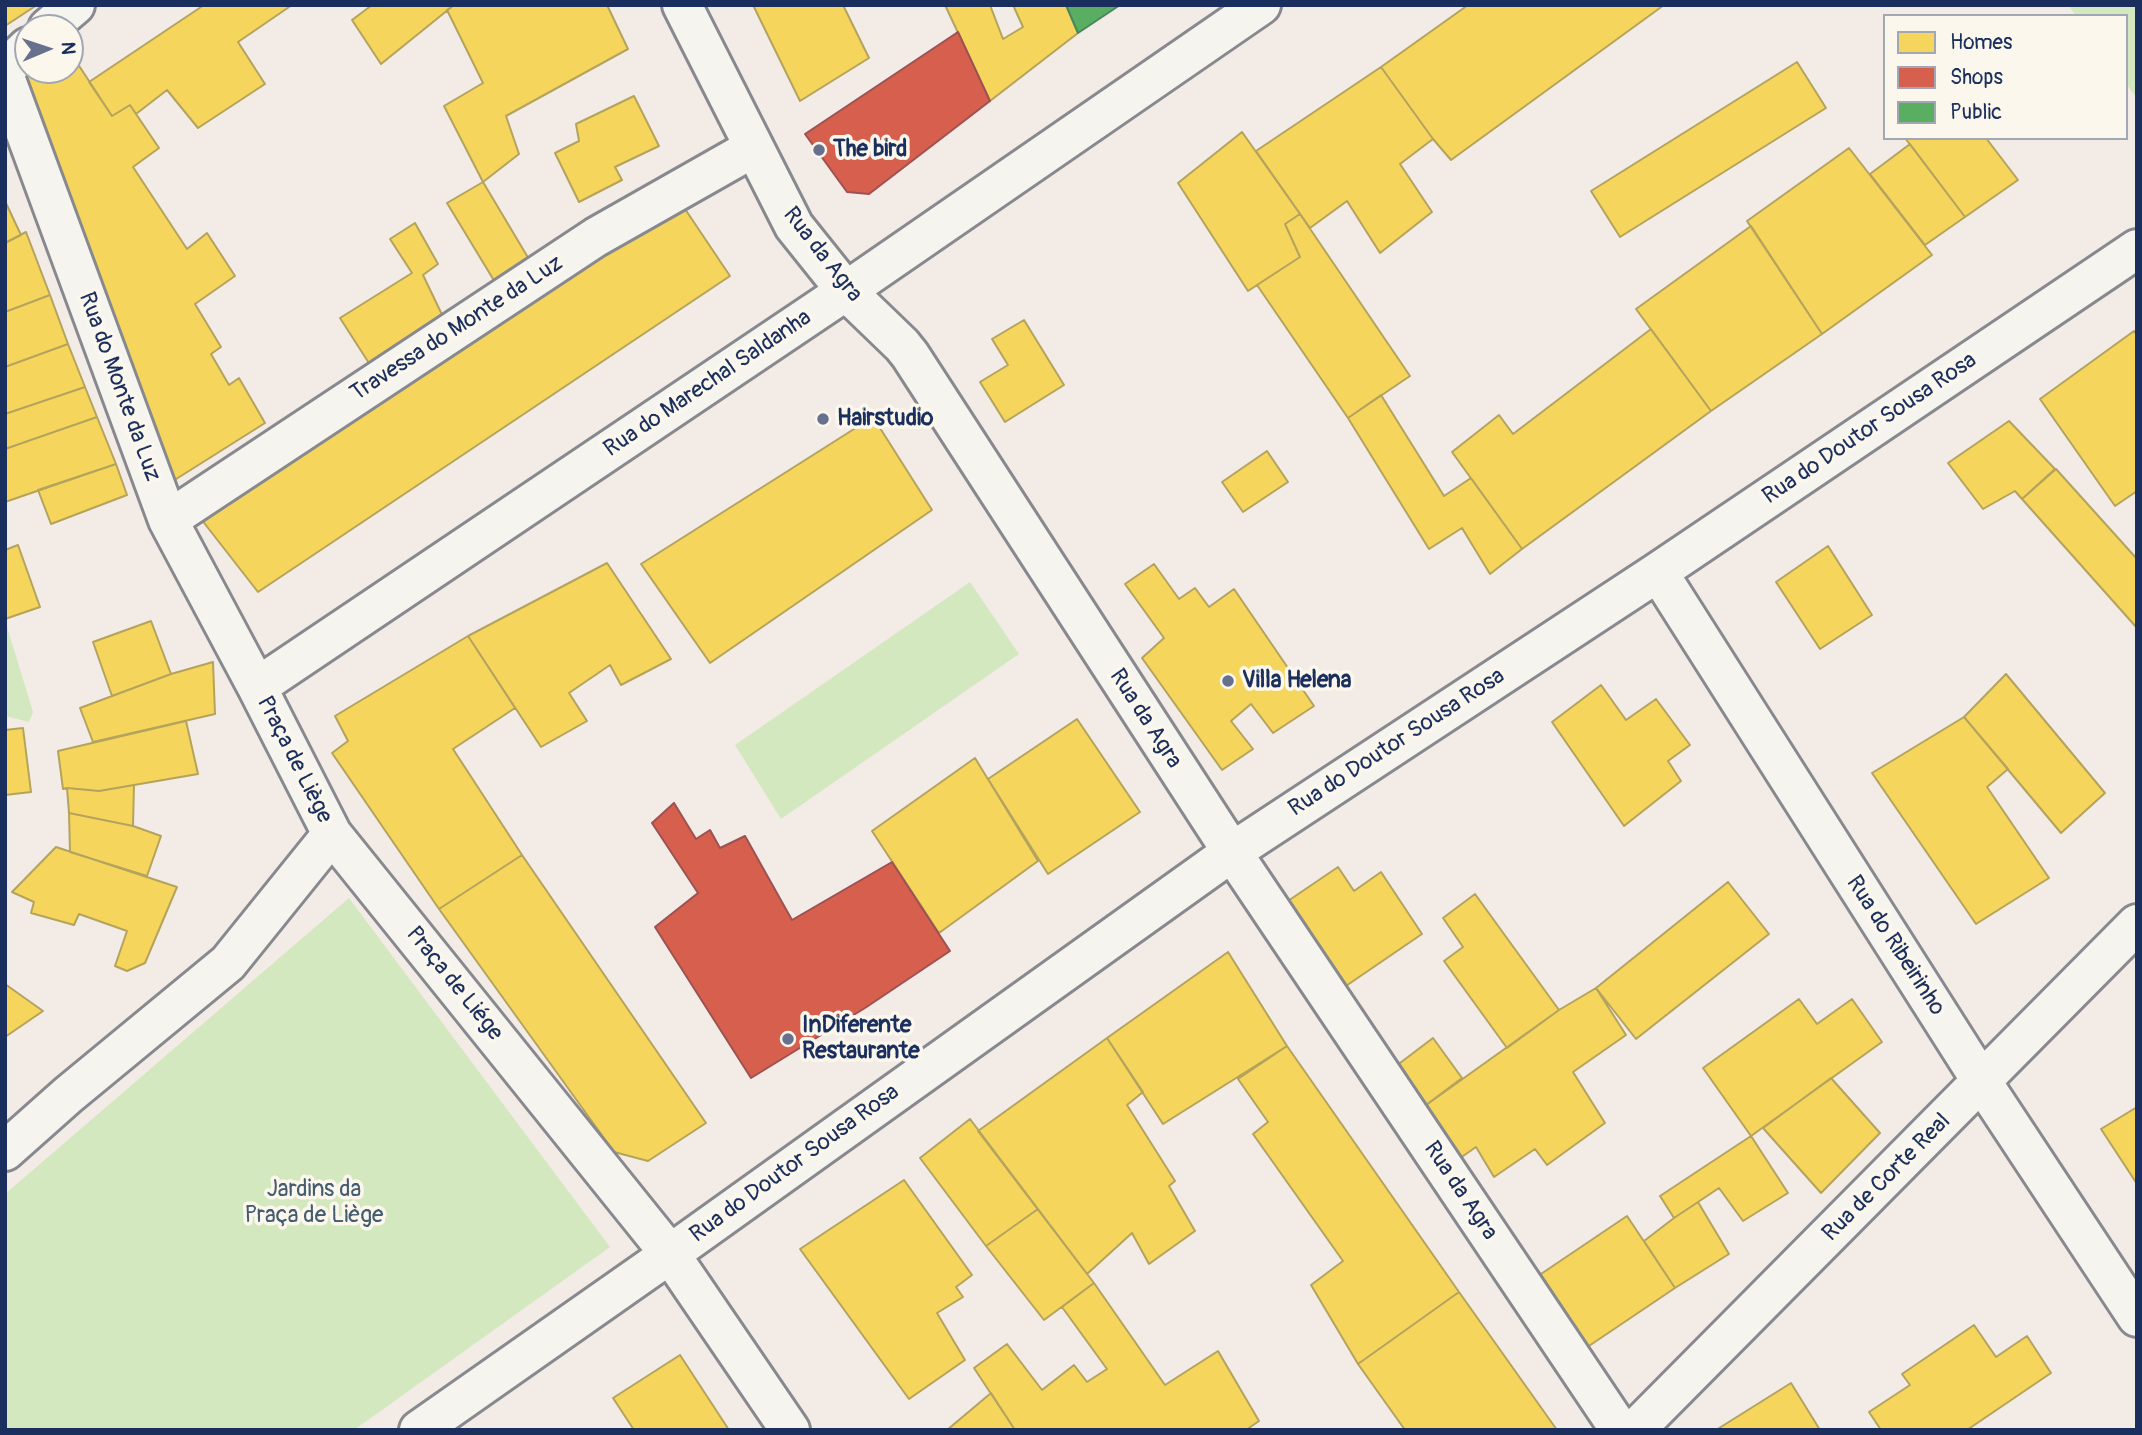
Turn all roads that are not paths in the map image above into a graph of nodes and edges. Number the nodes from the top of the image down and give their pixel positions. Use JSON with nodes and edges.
{"nodes":[{"id":1,"x":682,"y":5,"type":"edge"},
{"id":2,"x":1261,"y":5,"type":"edge"},
{"id":3,"x":5,"y":77,"type":"edge"},
{"id":4,"x":753,"y":148,"type":"junction"},
{"id":5,"x":2137,"y":249,"type":"edge"},
{"id":6,"x":846,"y":291,"type":"junction"},
{"id":7,"x":168,"y":520,"type":"junction"},
{"id":8,"x":1658,"y":572,"type":"junction"},
{"id":9,"x":257,"y":687,"type":"junction"},
{"id":10,"x":332,"y":834,"type":"junction"},
{"id":11,"x":1232,"y":852,"type":"junction"},
{"id":12,"x":2137,"y":924,"type":"edge"},
{"id":13,"x":1982,"y":1082,"type":"junction"},
{"id":14,"x":5,"y":1151,"type":"edge"},
{"id":15,"x":670,"y":1254,"type":"junction"},
{"id":16,"x":2137,"y":1317,"type":"edge"},
{"id":17,"x":419,"y":1430,"type":"edge"},
{"id":18,"x":790,"y":1430,"type":"edge"},
{"id":19,"x":1620,"y":1430,"type":"edge"},
{"id":20,"x":1635,"y":1430,"type":"edge"}],
"edges":[{"from":1,"to":4,"type":"street","name":"Rua da Agra"},
{"from":2,"to":6,"type":"street","name":"Rua do Marechal Saldanha"},
{"from":3,"to":7,"type":"street","name":"Rua do Monte da Luz"},
{"from":4,"to":6,"type":"street","name":"Rua da Agra"},
{"from":4,"to":7,"type":"street","name":"Travessa do Monte da Luz"},
{"from":5,"to":8,"type":"street","name":"Rua do Doutor Sousa Rosa"},
{"from":6,"to":9,"type":"street","name":"Rua do Marechal Saldanha"},
{"from":6,"to":11,"type":"street","name":"Rua da Agra"},
{"from":7,"to":9,"type":"street","name":"Rua do Monte da Luz"},
{"from":8,"to":11,"type":"street","name":"Rua do Doutor Sousa Rosa"},
{"from":8,"to":13,"type":"street","name":"Rua do Ribeirinho"},
{"from":9,"to":10,"type":"street","name":"Praça de Liège"},
{"from":10,"to":14,"type":"street"},
{"from":10,"to":15,"type":"street","name":"Praça de Liége"},
{"from":11,"to":15,"type":"street","name":"Rua do Doutor Sousa Rosa"},
{"from":11,"to":19,"type":"street","name":"Rua da Agra"},
{"from":12,"to":13,"type":"street","name":"Rua de Corte Real"},
{"from":13,"to":16,"type":"street","name":"Rua do Ribeirinho"},
{"from":13,"to":20,"type":"street","name":"Rua de Corte Real"},
{"from":15,"to":17,"type":"street"},
{"from":15,"to":18,"type":"street","name":"Praça de Liége"}]}
